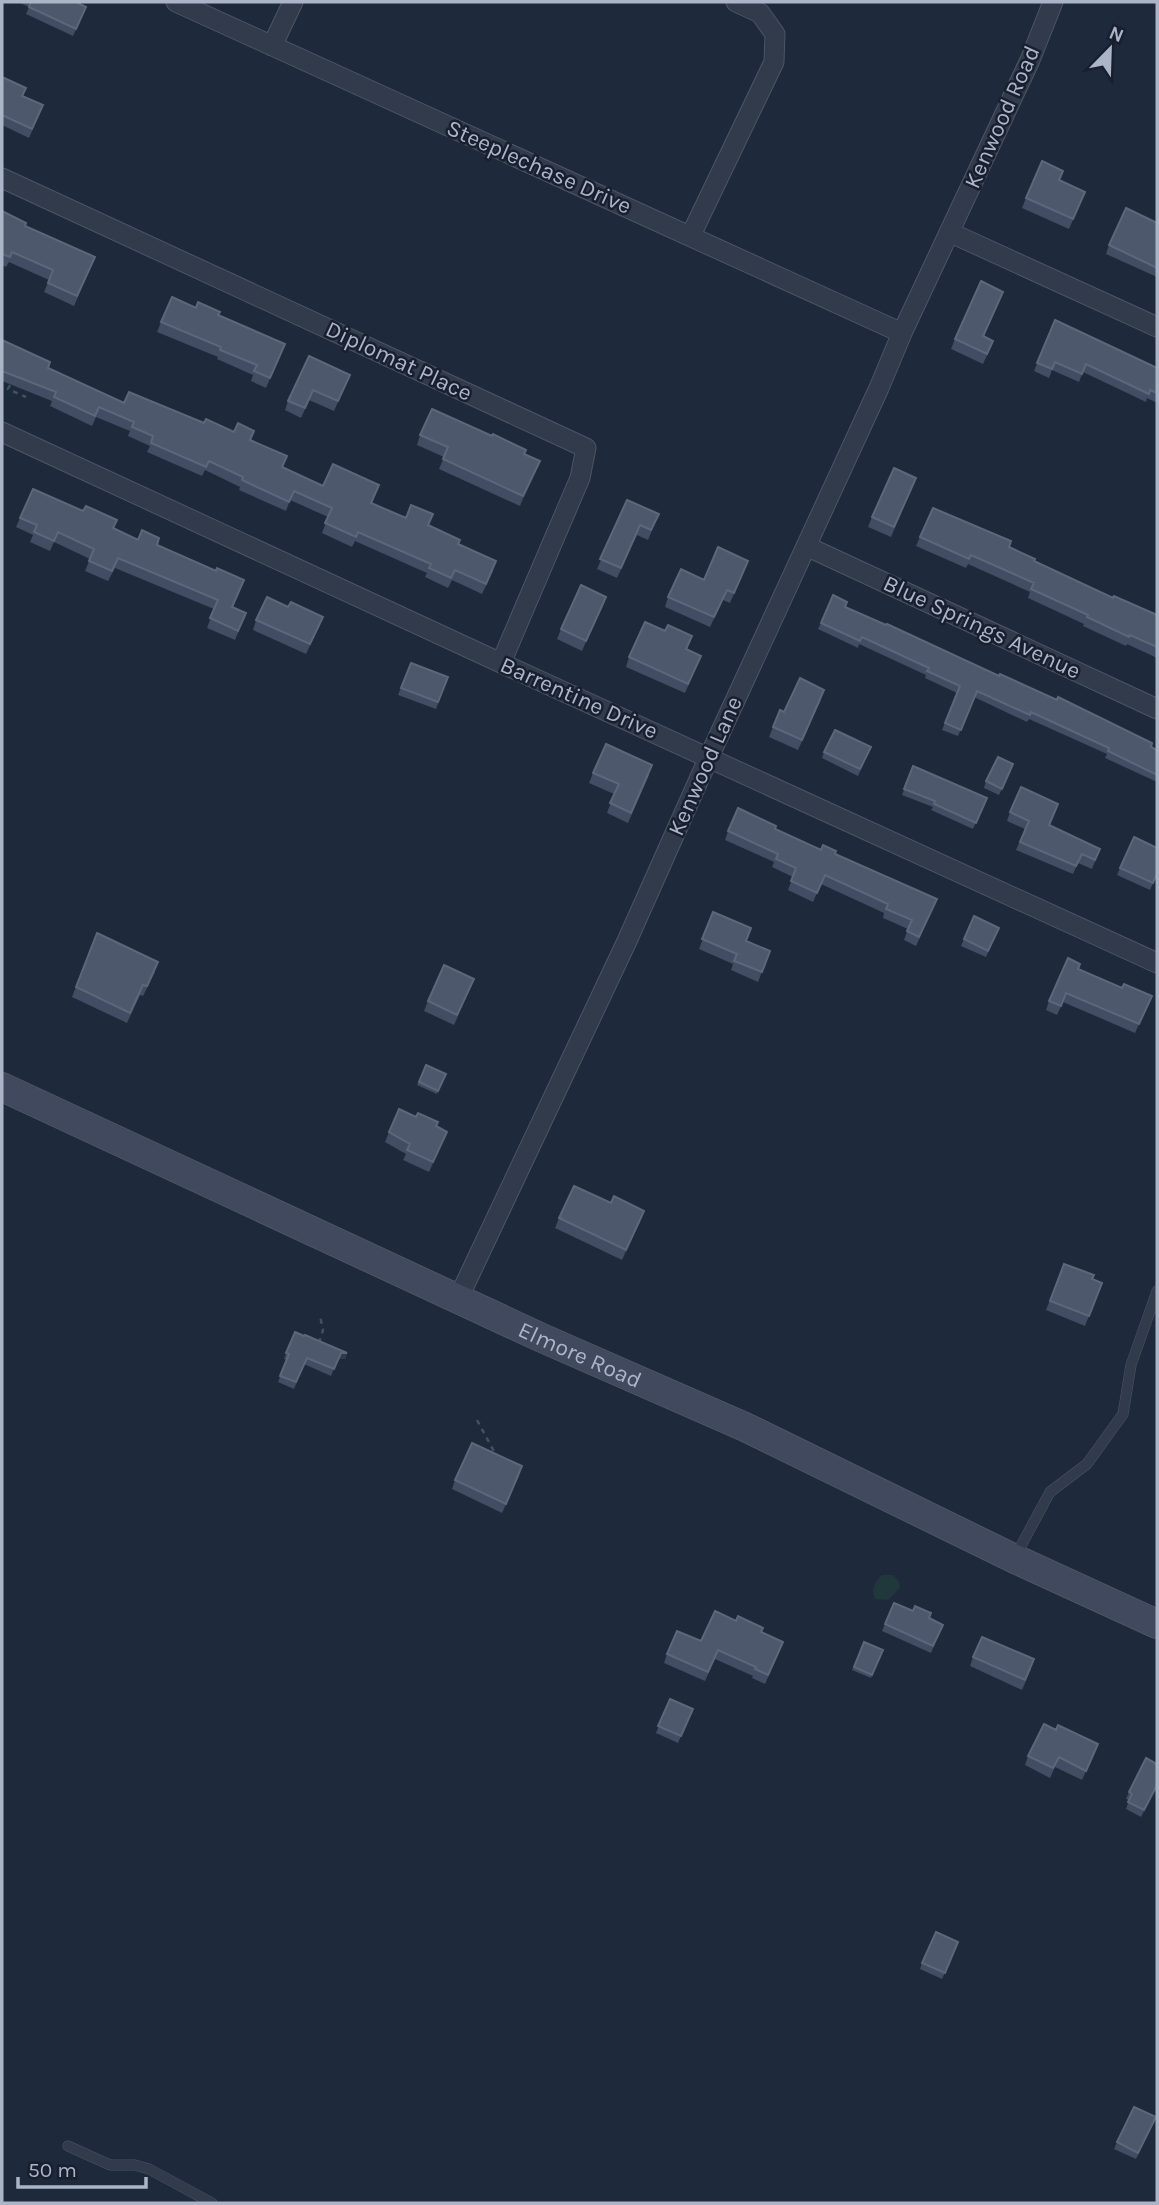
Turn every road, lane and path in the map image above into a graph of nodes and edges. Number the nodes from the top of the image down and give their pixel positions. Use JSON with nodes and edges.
{"nodes":[{"id":1,"x":176,"y":2,"type":"edge"},
{"id":2,"x":293,"y":2,"type":"edge"},
{"id":3,"x":736,"y":2,"type":"edge"},
{"id":4,"x":1053,"y":2,"type":"edge"},
{"id":5,"x":272,"y":46,"type":"junction"},
{"id":6,"x":2,"y":178,"type":"edge"},
{"id":7,"x":950,"y":232,"type":"junction"},
{"id":8,"x":691,"y":235,"type":"junction"},
{"id":9,"x":1157,"y":327,"type":"edge"},
{"id":10,"x":902,"y":332,"type":"junction"},
{"id":11,"x":10,"y":385,"type":"edge"},
{"id":12,"x":26,"y":397,"type":"dead end"},
{"id":13,"x":2,"y":432,"type":"edge"},
{"id":14,"x":806,"y":545,"type":"junction"},
{"id":15,"x":501,"y":663,"type":"junction"},
{"id":16,"x":1157,"y":709,"type":"edge"},
{"id":17,"x":709,"y":757,"type":"junction"},
{"id":18,"x":1157,"y":963,"type":"edge"},
{"id":19,"x":2,"y":1087,"type":"edge"},
{"id":20,"x":1157,"y":1291,"type":"edge"},
{"id":21,"x":458,"y":1299,"type":"junction"},
{"id":22,"x":320,"y":1316,"type":"dead end"},
{"id":23,"x":319,"y":1343,"type":"edge"},
{"id":24,"x":477,"y":1420,"type":"dead end"},
{"id":25,"x":497,"y":1458,"type":"edge"},
{"id":26,"x":1015,"y":1559,"type":"junction"},
{"id":27,"x":1157,"y":1624,"type":"edge"},
{"id":28,"x":68,"y":2147,"type":"dead end"},
{"id":29,"x":212,"y":2203,"type":"edge"}],
"edges":[{"from":1,"to":5,"type":"street","name":"Steeplechase Drive"},
{"from":2,"to":5,"type":"street"},
{"from":3,"to":8,"type":"street"},
{"from":4,"to":7,"type":"street","name":"Kenwood Road"},
{"from":5,"to":8,"type":"street","name":"Steeplechase Drive"},
{"from":6,"to":15,"type":"street","name":"Diplomat Place"},
{"from":7,"to":9,"type":"street"},
{"from":7,"to":10,"type":"street","name":"Kenwood Lane"},
{"from":8,"to":10,"type":"street","name":"Steeplechase Drive"},
{"from":10,"to":14,"type":"street","name":"Kenwood Lane"},
{"from":11,"to":12,"type":"path"},
{"from":13,"to":15,"type":"street","name":"Barrentine Drive"},
{"from":14,"to":16,"type":"street","name":"Blue Springs Avenue"},
{"from":14,"to":17,"type":"street","name":"Kenwood Lane"},
{"from":15,"to":17,"type":"street","name":"Barrentine Drive"},
{"from":17,"to":18,"type":"street","name":"Barrentine Drive"},
{"from":17,"to":21,"type":"street","name":"Kenwood Lane"},
{"from":19,"to":21,"type":"street","name":"Elmore Road"},
{"from":20,"to":26,"type":"lane"},
{"from":21,"to":26,"type":"street","name":"Elmore Road"},
{"from":22,"to":23,"type":"path"},
{"from":24,"to":25,"type":"path"},
{"from":26,"to":27,"type":"street","name":"Elmore Road"},
{"from":28,"to":29,"type":"lane"}]}
